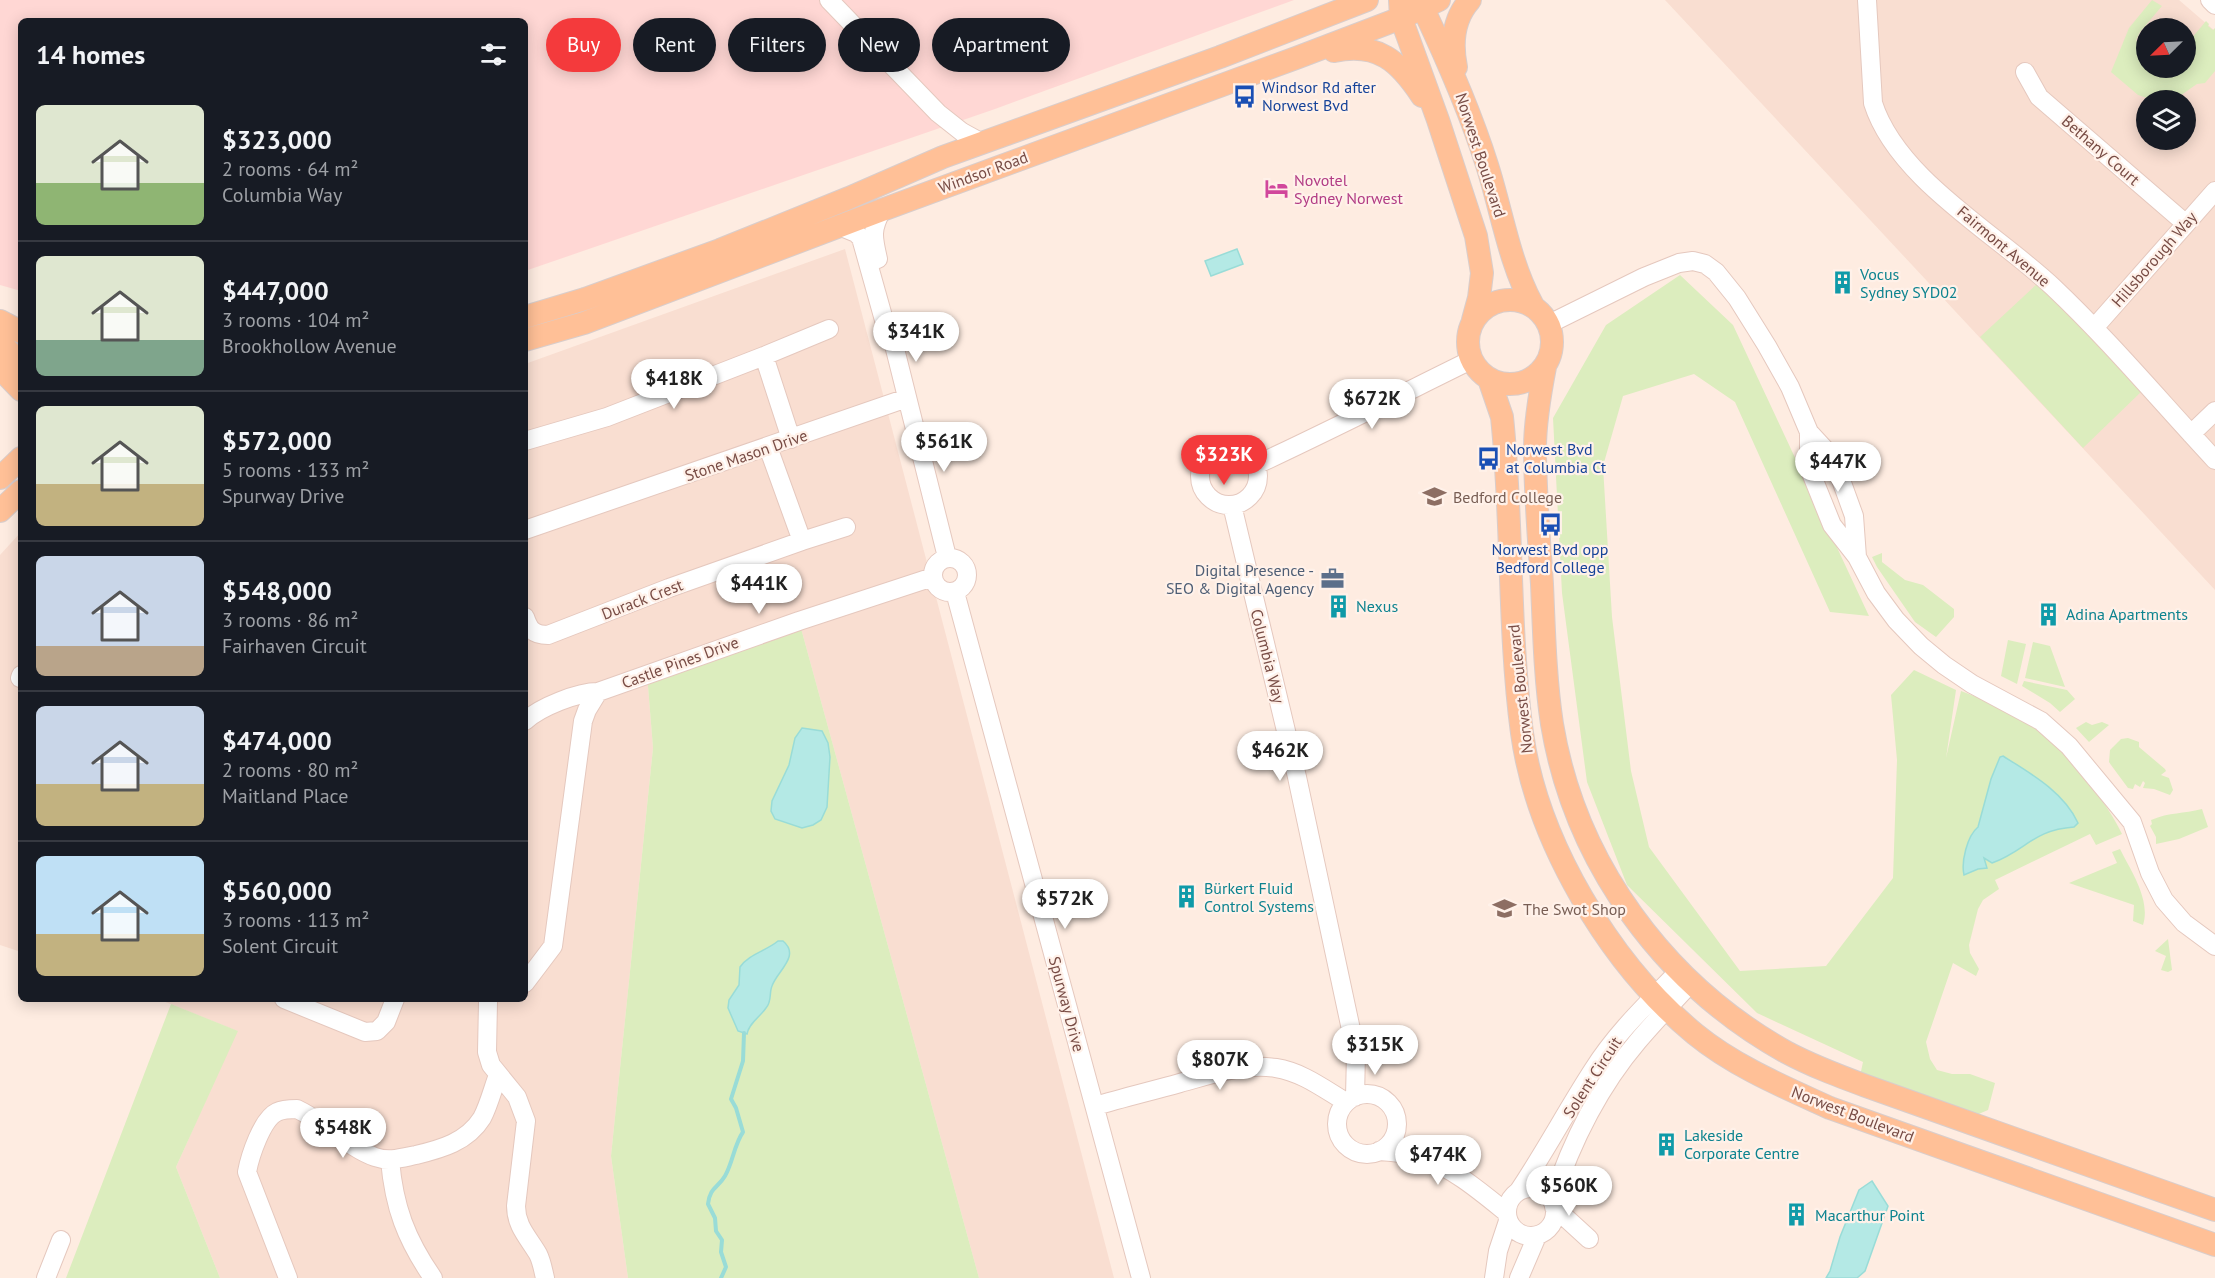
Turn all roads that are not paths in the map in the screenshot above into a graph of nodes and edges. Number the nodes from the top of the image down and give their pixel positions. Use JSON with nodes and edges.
{"nodes":[{"id":1,"x":828,"y":0,"type":"edge"},
{"id":2,"x":1367,"y":0,"type":"edge"},
{"id":3,"x":1470,"y":0,"type":"edge"},
{"id":4,"x":1867,"y":0,"type":"edge"},
{"id":5,"x":2210,"y":0,"type":"edge"},
{"id":6,"x":1415,"y":5,"type":"edge"},
{"id":7,"x":2215,"y":5,"type":"edge"},
{"id":8,"x":1296,"y":58,"type":"junction"},
{"id":9,"x":2025,"y":72,"type":"dead end"},
{"id":10,"x":1468,"y":109,"type":"junction"},
{"id":11,"x":938,"y":113,"type":"junction"},
{"id":12,"x":1438,"y":120,"type":"junction"},
{"id":13,"x":982,"y":143,"type":"junction"},
{"id":14,"x":943,"y":157,"type":"junction"},
{"id":15,"x":2215,"y":191,"type":"edge"},
{"id":16,"x":882,"y":210,"type":"junction"},
{"id":17,"x":2185,"y":223,"type":"junction"},
{"id":18,"x":839,"y":226,"type":"junction"},
{"id":19,"x":1532,"y":304,"type":"junction"},
{"id":20,"x":528,"y":316,"type":"edge"},
{"id":21,"x":1473,"y":320,"type":"junction"},
{"id":22,"x":0,"y":321,"type":"edge"},
{"id":23,"x":1549,"y":324,"type":"junction"},
{"id":24,"x":2094,"y":328,"type":"junction"},
{"id":25,"x":829,"y":329,"type":"dead end"},
{"id":26,"x":18,"y":330,"type":"edge"},
{"id":27,"x":891,"y":337,"type":"junction"},
{"id":28,"x":528,"y":339,"type":"edge"},
{"id":29,"x":0,"y":342,"type":"edge"},
{"id":30,"x":764,"y":356,"type":"junction"},
{"id":31,"x":1472,"y":360,"type":"junction"},
{"id":32,"x":18,"y":361,"type":"edge"},
{"id":33,"x":1545,"y":367,"type":"junction"},
{"id":34,"x":0,"y":368,"type":"edge"},
{"id":35,"x":1489,"y":379,"type":"junction"},
{"id":36,"x":18,"y":387,"type":"edge"},
{"id":37,"x":907,"y":398,"type":"junction"},
{"id":38,"x":2215,"y":411,"type":"edge"},
{"id":39,"x":1809,"y":432,"type":"junction"},
{"id":40,"x":2191,"y":434,"type":"junction"},
{"id":41,"x":791,"y":439,"type":"junction"},
{"id":42,"x":528,"y":440,"type":"edge"},
{"id":43,"x":768,"y":447,"type":"junction"},
{"id":44,"x":2215,"y":460,"type":"edge"},
{"id":45,"x":18,"y":461,"type":"edge"},
{"id":46,"x":1256,"y":465,"type":"junction"},
{"id":47,"x":0,"y":478,"type":"edge"},
{"id":48,"x":18,"y":494,"type":"edge"},
{"id":49,"x":1232,"y":505,"type":"junction"},
{"id":50,"x":0,"y":511,"type":"edge"},
{"id":51,"x":846,"y":527,"type":"dead end"},
{"id":52,"x":528,"y":529,"type":"edge"},
{"id":53,"x":802,"y":542,"type":"junction"},
{"id":54,"x":947,"y":557,"type":"junction"},
{"id":55,"x":1857,"y":557,"type":"junction"},
{"id":56,"x":933,"y":578,"type":"junction"},
{"id":57,"x":954,"y":592,"type":"junction"},
{"id":58,"x":528,"y":627,"type":"edge"},
{"id":59,"x":598,"y":692,"type":"junction"},
{"id":60,"x":528,"y":720,"type":"edge"},
{"id":61,"x":2215,"y":946,"type":"edge"},
{"id":62,"x":1684,"y":977,"type":"junction"},
{"id":63,"x":528,"y":979,"type":"edge"},
{"id":64,"x":293,"y":1002,"type":"edge"},
{"id":65,"x":394,"y":1002,"type":"edge"},
{"id":66,"x":490,"y":1002,"type":"edge"},
{"id":67,"x":1661,"y":1002,"type":"junction"},
{"id":68,"x":498,"y":1075,"type":"junction"},
{"id":69,"x":1358,"y":1098,"type":"junction"},
{"id":70,"x":1095,"y":1106,"type":"junction"},
{"id":71,"x":1396,"y":1121,"type":"junction"},
{"id":72,"x":1379,"y":1151,"type":"junction"},
{"id":73,"x":1422,"y":1158,"type":"junction"},
{"id":74,"x":390,"y":1160,"type":"junction"},
{"id":75,"x":1470,"y":1183,"type":"junction"},
{"id":76,"x":1516,"y":1194,"type":"junction"},
{"id":77,"x":1553,"y":1204,"type":"junction"},
{"id":78,"x":2215,"y":1210,"type":"edge"},
{"id":79,"x":1507,"y":1217,"type":"junction"},
{"id":80,"x":1540,"y":1234,"type":"junction"},
{"id":81,"x":61,"y":1240,"type":"dead end"},
{"id":82,"x":2215,"y":1245,"type":"edge"},
{"id":83,"x":430,"y":1277,"type":"edge"},
{"id":84,"x":46,"y":1278,"type":"edge"},
{"id":85,"x":288,"y":1278,"type":"edge"},
{"id":86,"x":545,"y":1278,"type":"edge"},
{"id":87,"x":1141,"y":1278,"type":"edge"},
{"id":88,"x":1494,"y":1278,"type":"edge"},
{"id":89,"x":1519,"y":1278,"type":"edge"}],
"edges":[{"from":1,"to":11,"type":"street"},
{"from":2,"to":13,"type":"main road","name":"Windsor Road"},
{"from":3,"to":10,"type":"main road"},
{"from":4,"to":24,"type":"street","name":"Fairmont Avenue"},
{"from":5,"to":7,"type":"street"},
{"from":6,"to":8,"type":"main road","name":"Windsor Road"},
{"from":6,"to":10,"type":"main road","name":"Norwest Boulevard"},
{"from":6,"to":12,"type":"main road","name":"Norwest Boulevard"},
{"from":8,"to":12,"type":"main road"},
{"from":8,"to":16,"type":"main road","name":"Windsor Road"},
{"from":9,"to":17,"type":"street","name":"Bethany Court"},
{"from":10,"to":19,"type":"main road","name":"Norwest Boulevard"},
{"from":11,"to":13,"type":"street"},
{"from":11,"to":14,"type":"street"},
{"from":12,"to":21,"type":"main road","name":"Norwest Boulevard"},
{"from":13,"to":14,"type":"main road","name":"Windsor Road"},
{"from":14,"to":20,"type":"main road","name":"Windsor Road"},
{"from":15,"to":17,"type":"street","name":"Hillsborough Way"},
{"from":16,"to":18,"type":"main road","name":"Windsor Road"},
{"from":16,"to":27,"type":"street"},
{"from":17,"to":24,"type":"street","name":"Hillsborough Way"},
{"from":18,"to":27,"type":"street"},
{"from":18,"to":28,"type":"main road","name":"Windsor Road"},
{"from":19,"to":21,"type":"main road"},
{"from":19,"to":23,"type":"main road"},
{"from":21,"to":31,"type":"main road"},
{"from":22,"to":26,"type":"main road"},
{"from":23,"to":33,"type":"main road"},
{"from":23,"to":39,"type":"street"},
{"from":24,"to":40,"type":"street","name":"Fairmont Avenue"},
{"from":25,"to":30,"type":"street"},
{"from":27,"to":37,"type":"street"},
{"from":29,"to":32,"type":"main road"},
{"from":30,"to":41,"type":"street"},
{"from":30,"to":42,"type":"street"},
{"from":31,"to":35,"type":"main road"},
{"from":31,"to":46,"type":"street"},
{"from":33,"to":35,"type":"main road"},
{"from":33,"to":62,"type":"main road","name":"Norwest Boulevard"},
{"from":34,"to":36,"type":"main road"},
{"from":35,"to":67,"type":"main road","name":"Norwest Boulevard"},
{"from":37,"to":41,"type":"street","name":"Stone Mason Drive"},
{"from":37,"to":54,"type":"street"},
{"from":38,"to":40,"type":"street"},
{"from":39,"to":55,"type":"street"},
{"from":39,"to":55,"type":"street"},
{"from":40,"to":44,"type":"street","name":"Fairmont Avenue"},
{"from":41,"to":43,"type":"street","name":"Stone Mason Drive"},
{"from":43,"to":52,"type":"street","name":"Stone Mason Drive"},
{"from":43,"to":53,"type":"street"},
{"from":45,"to":47,"type":"main road"},
{"from":46,"to":49,"type":"street"},
{"from":46,"to":49,"type":"street"},
{"from":48,"to":50,"type":"main road"},
{"from":49,"to":69,"type":"street","name":"Columbia Way"},
{"from":51,"to":53,"type":"street","name":"Durack Crest"},
{"from":53,"to":58,"type":"street","name":"Durack Crest"},
{"from":54,"to":56,"type":"street"},
{"from":54,"to":57,"type":"street"},
{"from":55,"to":61,"type":"street"},
{"from":56,"to":57,"type":"street"},
{"from":56,"to":59,"type":"street","name":"Castle Pines Drive"},
{"from":57,"to":70,"type":"street","name":"Spurway Drive"},
{"from":59,"to":60,"type":"street","name":"Castle Pines Drive"},
{"from":59,"to":63,"type":"street"},
{"from":62,"to":67,"type":"street","name":"Solent Circuit"},
{"from":62,"to":78,"type":"main road","name":"Norwest Boulevard"},
{"from":64,"to":65,"type":"street"},
{"from":66,"to":68,"type":"street"},
{"from":67,"to":76,"type":"street","name":"Solent Circuit"},
{"from":67,"to":77,"type":"street","name":"Solent Circuit"},
{"from":67,"to":82,"type":"main road","name":"Norwest Boulevard"},
{"from":68,"to":74,"type":"street"},
{"from":68,"to":86,"type":"street"},
{"from":69,"to":70,"type":"street"},
{"from":69,"to":71,"type":"street"},
{"from":69,"to":72,"type":"street"},
{"from":70,"to":87,"type":"street","name":"Spurway Drive"},
{"from":71,"to":72,"type":"street"},
{"from":71,"to":73,"type":"street"},
{"from":72,"to":73,"type":"street"},
{"from":73,"to":75,"type":"street"},
{"from":74,"to":83,"type":"street"},
{"from":74,"to":85,"type":"street"},
{"from":75,"to":76,"type":"street"},
{"from":75,"to":79,"type":"street"},
{"from":76,"to":77,"type":"street"},
{"from":76,"to":79,"type":"street"},
{"from":77,"to":80,"type":"street"},
{"from":77,"to":80,"type":"street"},
{"from":79,"to":80,"type":"street"},
{"from":79,"to":88,"type":"street"},
{"from":80,"to":89,"type":"street"},
{"from":81,"to":84,"type":"street"}]}
